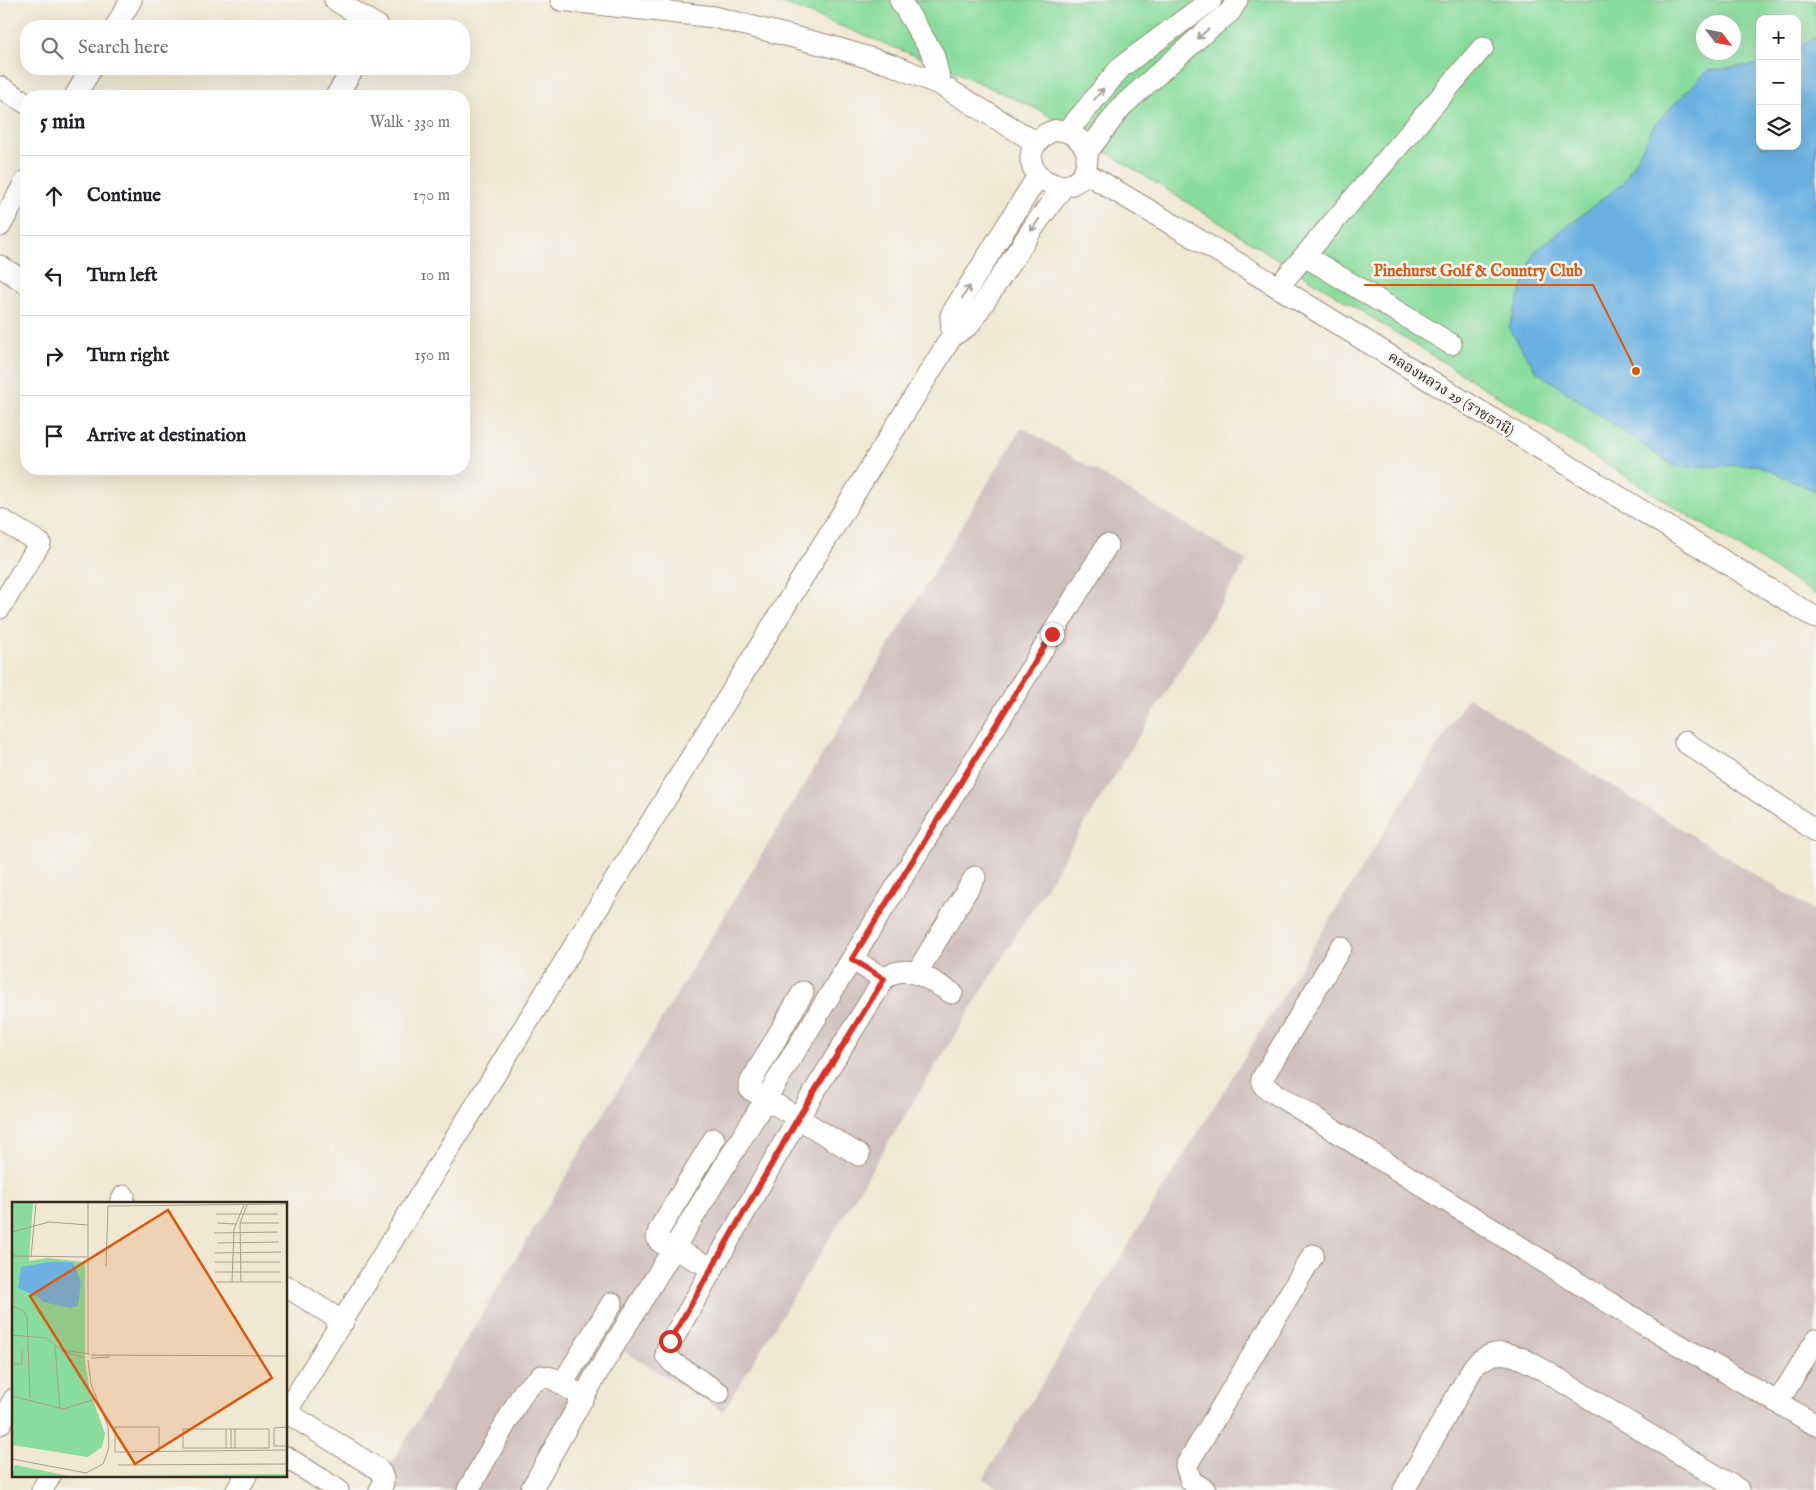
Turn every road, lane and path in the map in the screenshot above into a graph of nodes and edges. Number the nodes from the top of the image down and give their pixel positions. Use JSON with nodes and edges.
{"nodes":[{"id":1,"x":131,"y":0,"type":"edge"},
{"id":2,"x":335,"y":0,"type":"edge"},
{"id":3,"x":561,"y":0,"type":"edge"},
{"id":4,"x":900,"y":0,"type":"edge"},
{"id":5,"x":1211,"y":0,"type":"edge"},
{"id":6,"x":1237,"y":0,"type":"edge"},
{"id":7,"x":694,"y":8,"type":"edge"},
{"id":8,"x":119,"y":20,"type":"edge"},
{"id":9,"x":368,"y":20,"type":"edge"},
{"id":10,"x":1483,"y":47,"type":"dead end"},
{"id":11,"x":87,"y":75,"type":"edge"},
{"id":12,"x":349,"y":75,"type":"edge"},
{"id":13,"x":941,"y":86,"type":"junction"},
{"id":14,"x":0,"y":87,"type":"edge"},
{"id":15,"x":79,"y":90,"type":"edge"},
{"id":16,"x":340,"y":90,"type":"edge"},
{"id":17,"x":20,"y":99,"type":"edge"},
{"id":18,"x":1068,"y":131,"type":"junction"},
{"id":19,"x":1037,"y":143,"type":"junction"},
{"id":20,"x":1086,"y":162,"type":"junction"},
{"id":21,"x":1038,"y":176,"type":"junction"},
{"id":22,"x":1064,"y":186,"type":"junction"},
{"id":23,"x":20,"y":191,"type":"edge"},
{"id":24,"x":0,"y":226,"type":"edge"},
{"id":25,"x":1305,"y":256,"type":"junction"},
{"id":26,"x":0,"y":266,"type":"edge"},
{"id":27,"x":20,"y":279,"type":"edge"},
{"id":28,"x":1278,"y":287,"type":"junction"},
{"id":29,"x":952,"y":336,"type":"junction"},
{"id":30,"x":1451,"y":344,"type":"dead end"},
{"id":31,"x":0,"y":519,"type":"edge"},
{"id":32,"x":1107,"y":544,"type":"dead end"},
{"id":33,"x":0,"y":608,"type":"edge"},
{"id":34,"x":1816,"y":618,"type":"edge"},
{"id":35,"x":1684,"y":742,"type":"dead end"},
{"id":36,"x":1816,"y":830,"type":"edge"},
{"id":37,"x":975,"y":877,"type":"dead end"},
{"id":38,"x":1341,"y":947,"type":"dead end"},
{"id":39,"x":852,"y":959,"type":"junction"},
{"id":40,"x":916,"y":974,"type":"junction"},
{"id":41,"x":884,"y":979,"type":"junction"},
{"id":42,"x":803,"y":992,"type":"dead end"},
{"id":43,"x":952,"y":993,"type":"dead end"},
{"id":44,"x":765,"y":1099,"type":"junction"},
{"id":45,"x":798,"y":1118,"type":"junction"},
{"id":46,"x":714,"y":1139,"type":"dead end"},
{"id":47,"x":859,"y":1155,"type":"dead end"},
{"id":48,"x":673,"y":1249,"type":"junction"},
{"id":49,"x":1312,"y":1255,"type":"dead end"},
{"id":50,"x":712,"y":1268,"type":"junction"},
{"id":51,"x":288,"y":1287,"type":"edge"},
{"id":52,"x":612,"y":1304,"type":"dead end"},
{"id":53,"x":343,"y":1322,"type":"junction"},
{"id":54,"x":1816,"y":1340,"type":"edge"},
{"id":55,"x":562,"y":1384,"type":"junction"},
{"id":56,"x":293,"y":1386,"type":"edge"},
{"id":57,"x":719,"y":1393,"type":"dead end"},
{"id":58,"x":583,"y":1397,"type":"junction"},
{"id":59,"x":1778,"y":1402,"type":"junction"},
{"id":60,"x":12,"y":1403,"type":"edge"},
{"id":61,"x":288,"y":1405,"type":"edge"},
{"id":62,"x":288,"y":1413,"type":"edge"},
{"id":63,"x":0,"y":1424,"type":"edge"},
{"id":64,"x":1816,"y":1425,"type":"edge"},
{"id":65,"x":288,"y":1458,"type":"edge"},
{"id":66,"x":49,"y":1478,"type":"edge"},
{"id":67,"x":42,"y":1490,"type":"edge"},
{"id":68,"x":338,"y":1490,"type":"edge"},
{"id":69,"x":380,"y":1490,"type":"edge"},
{"id":70,"x":468,"y":1490,"type":"edge"},
{"id":71,"x":531,"y":1490,"type":"edge"},
{"id":72,"x":1205,"y":1490,"type":"edge"},
{"id":73,"x":1404,"y":1490,"type":"edge"},
{"id":74,"x":1739,"y":1490,"type":"edge"}],
"edges":[{"from":1,"to":8,"type":"street"},
{"from":2,"to":9,"type":"street"},
{"from":3,"to":7,"type":"street"},
{"from":4,"to":13,"type":"street"},
{"from":18,"to":5,"type":"street","one_way":true},
{"from":6,"to":20,"type":"street","one_way":true},
{"from":7,"to":13,"type":"street"},
{"from":10,"to":25,"type":"street"},
{"from":11,"to":15,"type":"street"},
{"from":12,"to":16,"type":"street"},
{"from":13,"to":19,"type":"street"},
{"from":14,"to":17,"type":"street"},
{"from":18,"to":19,"type":"street"},
{"from":18,"to":20,"type":"street"},
{"from":19,"to":21,"type":"street"},
{"from":20,"to":22,"type":"street"},
{"from":20,"to":28,"type":"street","name":"คลองหลวง 29 (ราชธานี)"},
{"from":21,"to":22,"type":"street"},
{"from":29,"to":21,"type":"street","one_way":true},
{"from":22,"to":29,"type":"street","one_way":true},
{"from":23,"to":24,"type":"street"},
{"from":25,"to":28,"type":"street"},
{"from":25,"to":30,"type":"street"},
{"from":26,"to":27,"type":"street"},
{"from":28,"to":34,"type":"street","name":"คลองหลวง 29 (ราชธานี)"},
{"from":29,"to":53,"type":"street"},
{"from":31,"to":33,"type":"street"},
{"from":32,"to":39,"type":"street"},
{"from":35,"to":36,"type":"street"},
{"from":37,"to":40,"type":"street"},
{"from":38,"to":59,"type":"street"},
{"from":39,"to":41,"type":"street"},
{"from":39,"to":44,"type":"street"},
{"from":40,"to":41,"type":"street"},
{"from":40,"to":43,"type":"street"},
{"from":41,"to":45,"type":"street"},
{"from":42,"to":44,"type":"street"},
{"from":44,"to":45,"type":"street"},
{"from":44,"to":48,"type":"street"},
{"from":45,"to":47,"type":"street"},
{"from":45,"to":50,"type":"street"},
{"from":46,"to":48,"type":"street"},
{"from":48,"to":50,"type":"street"},
{"from":48,"to":58,"type":"street"},
{"from":49,"to":72,"type":"street"},
{"from":50,"to":57,"type":"street"},
{"from":51,"to":53,"type":"street"},
{"from":52,"to":55,"type":"street"},
{"from":53,"to":56,"type":"street"},
{"from":54,"to":59,"type":"street"},
{"from":55,"to":58,"type":"street"},
{"from":55,"to":70,"type":"street"},
{"from":56,"to":61,"type":"street"},
{"from":58,"to":71,"type":"street"},
{"from":59,"to":64,"type":"street"},
{"from":60,"to":63,"type":"street"},
{"from":62,"to":69,"type":"street"},
{"from":65,"to":68,"type":"street"},
{"from":66,"to":67,"type":"street"},
{"from":73,"to":74,"type":"street"}]}
